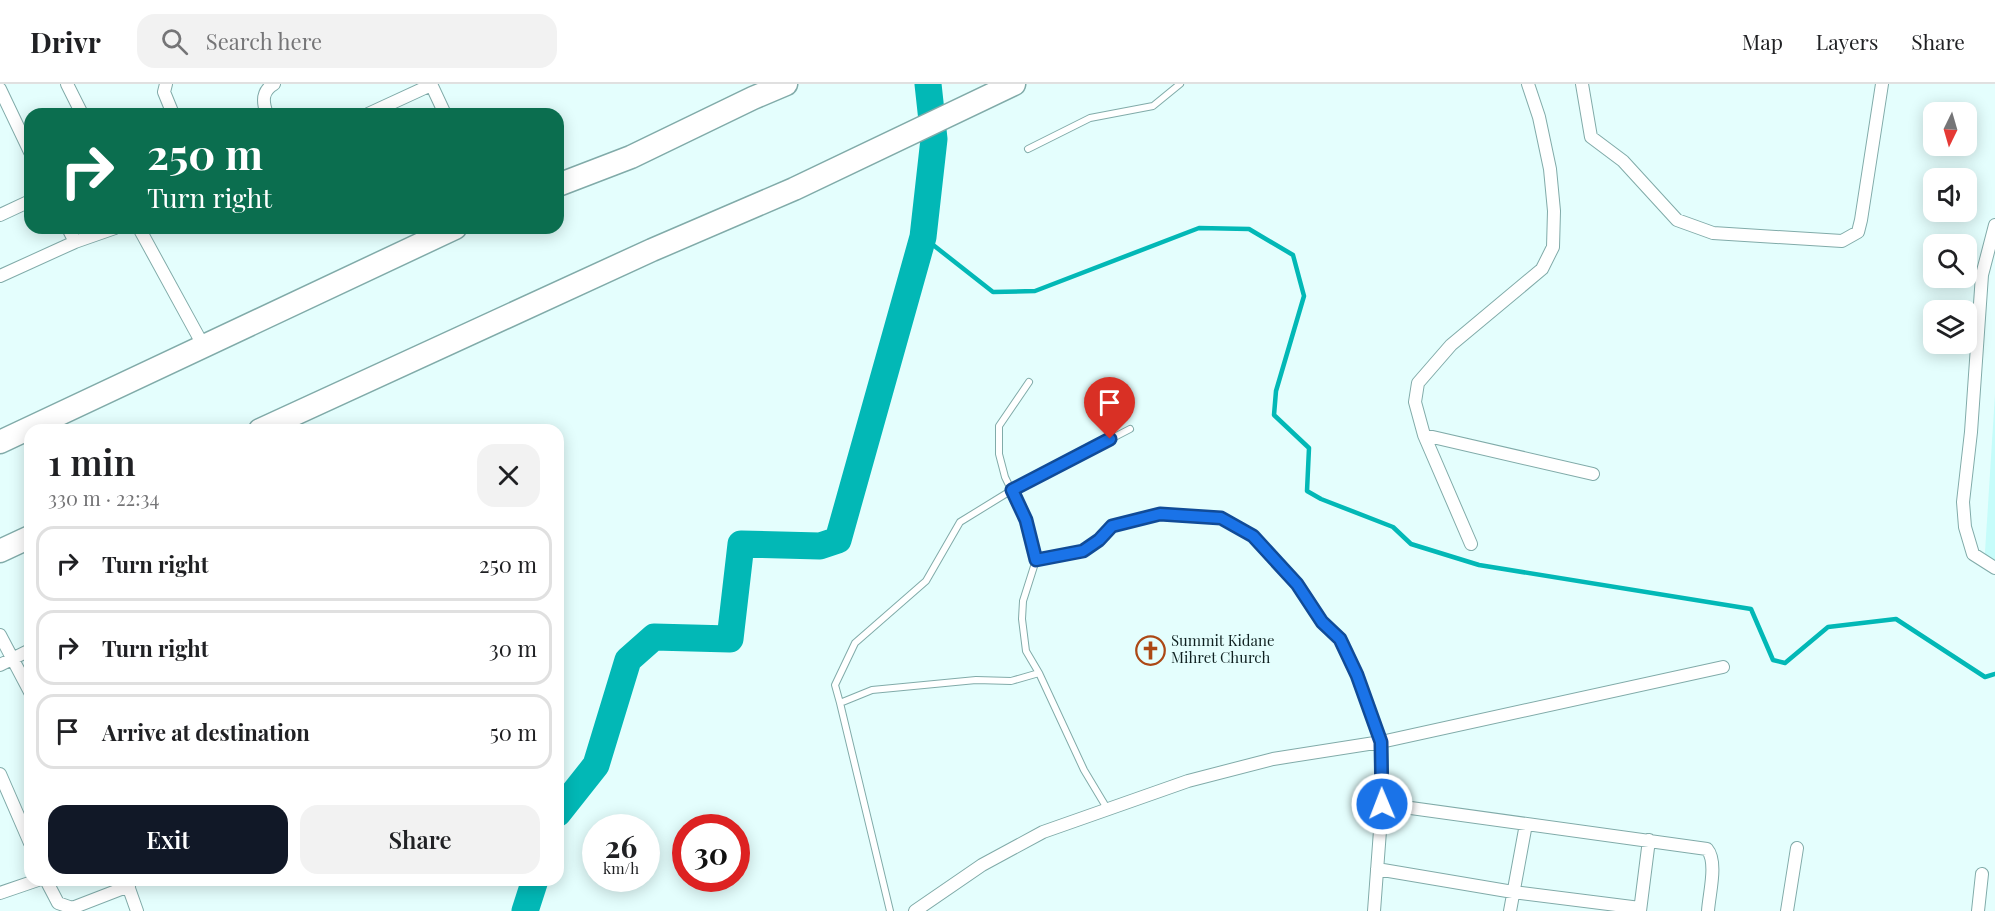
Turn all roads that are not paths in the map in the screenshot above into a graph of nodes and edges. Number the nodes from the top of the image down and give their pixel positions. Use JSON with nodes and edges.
{"nodes":[{"id":1,"x":67,"y":84,"type":"edge"},
{"id":2,"x":166,"y":84,"type":"edge"},
{"id":3,"x":274,"y":84,"type":"edge"},
{"id":4,"x":786,"y":84,"type":"edge"},
{"id":5,"x":1014,"y":84,"type":"edge"},
{"id":6,"x":1180,"y":84,"type":"edge"},
{"id":7,"x":1528,"y":84,"type":"edge"},
{"id":8,"x":1582,"y":84,"type":"edge"},
{"id":9,"x":1882,"y":84,"type":"edge"},
{"id":10,"x":431,"y":85,"type":"edge"},
{"id":11,"x":0,"y":89,"type":"edge"},
{"id":12,"x":79,"y":108,"type":"edge"},
{"id":13,"x":171,"y":108,"type":"edge"},
{"id":14,"x":266,"y":108,"type":"edge"},
{"id":15,"x":381,"y":108,"type":"edge"},
{"id":16,"x":442,"y":108,"type":"edge"},
{"id":17,"x":24,"y":139,"type":"edge"},
{"id":18,"x":1028,"y":149,"type":"dead end"},
{"id":19,"x":564,"y":183,"type":"edge"},
{"id":20,"x":24,"y":204,"type":"edge"},
{"id":21,"x":0,"y":215,"type":"edge"},
{"id":22,"x":1995,"y":225,"type":"edge"},
{"id":23,"x":71,"y":234,"type":"edge"},
{"id":24,"x":98,"y":234,"type":"edge"},
{"id":25,"x":142,"y":234,"type":"edge"},
{"id":26,"x":442,"y":234,"type":"edge"},
{"id":27,"x":75,"y":242,"type":"junction"},
{"id":28,"x":0,"y":276,"type":"edge"},
{"id":29,"x":203,"y":345,"type":"junction"},
{"id":30,"x":1029,"y":382,"type":"dead end"},
{"id":31,"x":38,"y":424,"type":"edge"},
{"id":32,"x":279,"y":424,"type":"edge"},
{"id":33,"x":1130,"y":429,"type":"dead end"},
{"id":34,"x":24,"y":431,"type":"edge"},
{"id":35,"x":1424,"y":435,"type":"junction"},
{"id":36,"x":0,"y":442,"type":"edge"},
{"id":37,"x":1593,"y":474,"type":"dead end"},
{"id":38,"x":1012,"y":490,"type":"junction"},
{"id":39,"x":24,"y":540,"type":"edge"},
{"id":40,"x":1471,"y":544,"type":"dead end"},
{"id":41,"x":0,"y":551,"type":"edge"},
{"id":42,"x":1036,"y":560,"type":"junction"},
{"id":43,"x":1995,"y":568,"type":"edge"},
{"id":44,"x":0,"y":635,"type":"edge"},
{"id":45,"x":24,"y":653,"type":"edge"},
{"id":46,"x":13,"y":658,"type":"junction"},
{"id":47,"x":0,"y":664,"type":"edge"},
{"id":48,"x":1723,"y":667,"type":"dead end"},
{"id":49,"x":1039,"y":673,"type":"junction"},
{"id":50,"x":24,"y":680,"type":"edge"},
{"id":51,"x":840,"y":703,"type":"junction"},
{"id":52,"x":1381,"y":742,"type":"junction"},
{"id":53,"x":0,"y":774,"type":"edge"},
{"id":54,"x":1382,"y":804,"type":"junction"},
{"id":55,"x":1108,"y":810,"type":"junction"},
{"id":56,"x":1526,"y":824,"type":"junction"},
{"id":57,"x":24,"y":829,"type":"edge"},
{"id":58,"x":1649,"y":840,"type":"junction"},
{"id":59,"x":1797,"y":848,"type":"dead end"},
{"id":60,"x":1377,"y":869,"type":"junction"},
{"id":61,"x":1982,"y":874,"type":"dead end"},
{"id":62,"x":24,"y":885,"type":"edge"},
{"id":63,"x":49,"y":886,"type":"edge"},
{"id":64,"x":120,"y":886,"type":"edge"},
{"id":65,"x":128,"y":886,"type":"edge"},
{"id":66,"x":1513,"y":892,"type":"junction"},
{"id":67,"x":0,"y":893,"type":"edge"},
{"id":68,"x":1640,"y":910,"type":"edge"},
{"id":69,"x":137,"y":911,"type":"edge"},
{"id":70,"x":890,"y":911,"type":"edge"},
{"id":71,"x":915,"y":911,"type":"edge"},
{"id":72,"x":1374,"y":911,"type":"edge"},
{"id":73,"x":1510,"y":911,"type":"edge"},
{"id":74,"x":1708,"y":911,"type":"edge"},
{"id":75,"x":1787,"y":911,"type":"edge"},
{"id":76,"x":1978,"y":911,"type":"edge"}],
"edges":[{"from":1,"to":12,"type":"street"},
{"from":2,"to":13,"type":"street"},
{"from":3,"to":14,"type":"street"},
{"from":4,"to":19,"type":"highway"},
{"from":5,"to":32,"type":"highway"},
{"from":6,"to":18,"type":"lane"},
{"from":7,"to":35,"type":"street"},
{"from":8,"to":9,"type":"street"},
{"from":10,"to":15,"type":"street"},
{"from":10,"to":16,"type":"street"},
{"from":11,"to":17,"type":"street"},
{"from":20,"to":21,"type":"street"},
{"from":22,"to":43,"type":"street"},
{"from":23,"to":27,"type":"street"},
{"from":24,"to":27,"type":"street"},
{"from":25,"to":29,"type":"street"},
{"from":26,"to":29,"type":"highway"},
{"from":27,"to":28,"type":"street"},
{"from":29,"to":31,"type":"highway"},
{"from":30,"to":38,"type":"lane"},
{"from":33,"to":38,"type":"lane"},
{"from":34,"to":36,"type":"highway"},
{"from":35,"to":37,"type":"street"},
{"from":35,"to":40,"type":"street"},
{"from":38,"to":42,"type":"lane"},
{"from":38,"to":51,"type":"lane"},
{"from":39,"to":41,"type":"highway"},
{"from":42,"to":49,"type":"lane"},
{"from":42,"to":52,"type":"lane"},
{"from":44,"to":46,"type":"street"},
{"from":45,"to":46,"type":"street"},
{"from":46,"to":47,"type":"street"},
{"from":46,"to":50,"type":"street"},
{"from":48,"to":52,"type":"street"},
{"from":49,"to":51,"type":"lane"},
{"from":49,"to":55,"type":"lane"},
{"from":51,"to":70,"type":"lane"},
{"from":52,"to":54,"type":"street"},
{"from":52,"to":55,"type":"street"},
{"from":53,"to":57,"type":"street"},
{"from":54,"to":56,"type":"street"},
{"from":54,"to":60,"type":"street"},
{"from":55,"to":71,"type":"street"},
{"from":56,"to":58,"type":"street"},
{"from":56,"to":66,"type":"street"},
{"from":58,"to":68,"type":"street"},
{"from":58,"to":74,"type":"street"},
{"from":59,"to":75,"type":"street"},
{"from":60,"to":66,"type":"street"},
{"from":60,"to":72,"type":"street"},
{"from":61,"to":76,"type":"street"},
{"from":62,"to":67,"type":"street"},
{"from":63,"to":64,"type":"street"},
{"from":65,"to":69,"type":"street"},
{"from":66,"to":68,"type":"street"},
{"from":66,"to":73,"type":"street"}]}
